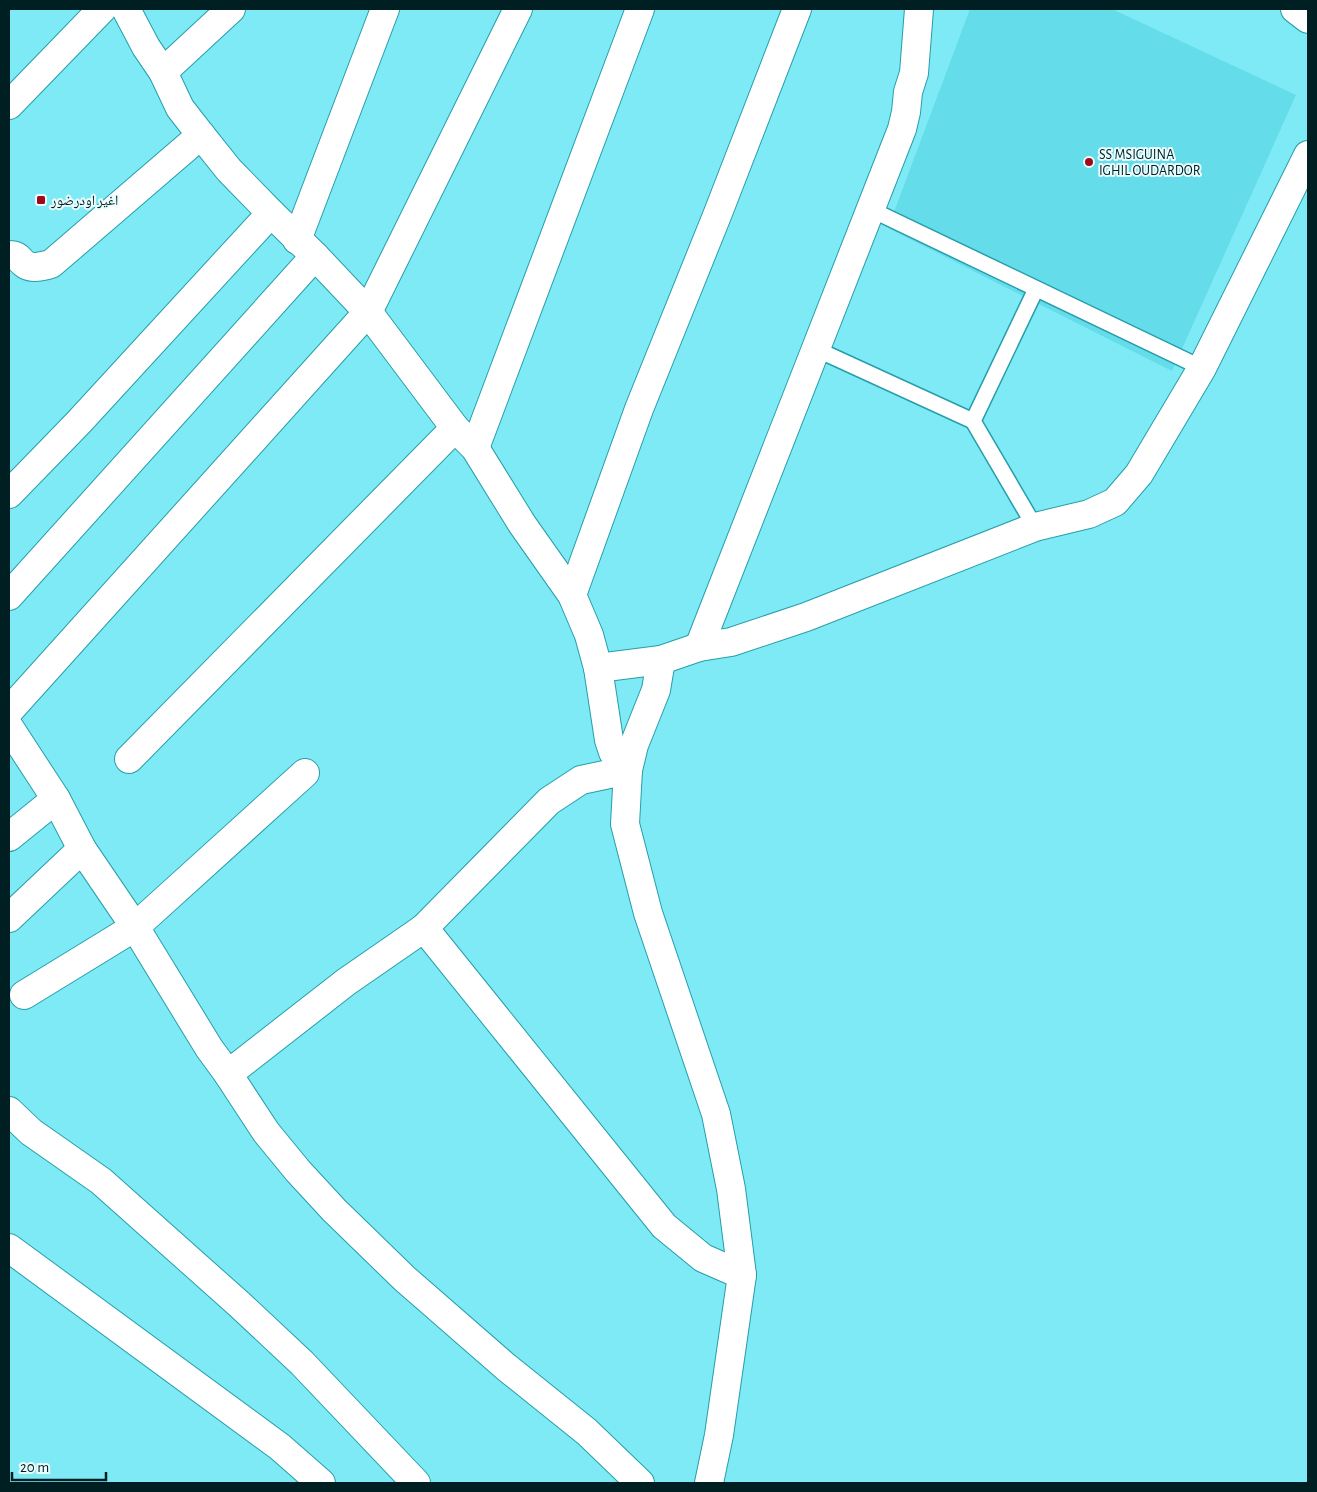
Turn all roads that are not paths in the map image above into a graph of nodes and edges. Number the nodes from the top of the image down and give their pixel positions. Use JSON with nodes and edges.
{"nodes":[{"id":1,"x":102,"y":9,"type":"edge"},
{"id":2,"x":126,"y":9,"type":"edge"},
{"id":3,"x":231,"y":9,"type":"edge"},
{"id":4,"x":385,"y":9,"type":"edge"},
{"id":5,"x":518,"y":9,"type":"edge"},
{"id":6,"x":640,"y":9,"type":"edge"},
{"id":7,"x":796,"y":9,"type":"edge"},
{"id":8,"x":919,"y":9,"type":"edge"},
{"id":9,"x":1295,"y":9,"type":"edge"},
{"id":10,"x":1308,"y":19,"type":"edge"},
{"id":11,"x":162,"y":72,"type":"junction"},
{"id":12,"x":9,"y":105,"type":"edge"},
{"id":13,"x":201,"y":135,"type":"junction"},
{"id":14,"x":1308,"y":155,"type":"edge"},
{"id":15,"x":870,"y":209,"type":"junction"},
{"id":16,"x":271,"y":213,"type":"junction"},
{"id":17,"x":306,"y":248,"type":"junction"},
{"id":18,"x":9,"y":255,"type":"edge"},
{"id":19,"x":1036,"y":289,"type":"junction"},
{"id":20,"x":368,"y":312,"type":"junction"},
{"id":21,"x":816,"y":350,"type":"junction"},
{"id":22,"x":1202,"y":368,"type":"junction"},
{"id":23,"x":973,"y":421,"type":"junction"},
{"id":24,"x":455,"y":428,"type":"junction"},
{"id":25,"x":475,"y":448,"type":"junction"},
{"id":26,"x":9,"y":494,"type":"edge"},
{"id":27,"x":1035,"y":527,"type":"junction"},
{"id":28,"x":572,"y":595,"type":"junction"},
{"id":29,"x":9,"y":596,"type":"edge"},
{"id":30,"x":699,"y":647,"type":"junction"},
{"id":31,"x":661,"y":660,"type":"junction"},
{"id":32,"x":598,"y":668,"type":"junction"},
{"id":33,"x":9,"y":710,"type":"edge"},
{"id":34,"x":9,"y":727,"type":"edge"},
{"id":35,"x":129,"y":759,"type":"dead end"},
{"id":36,"x":628,"y":770,"type":"junction"},
{"id":37,"x":305,"y":773,"type":"dead end"},
{"id":38,"x":56,"y":800,"type":"junction"},
{"id":39,"x":9,"y":837,"type":"edge"},
{"id":40,"x":82,"y":849,"type":"junction"},
{"id":41,"x":9,"y":918,"type":"edge"},
{"id":42,"x":135,"y":927,"type":"junction"},
{"id":43,"x":424,"y":928,"type":"junction"},
{"id":44,"x":24,"y":995,"type":"dead end"},
{"id":45,"x":228,"y":1074,"type":"junction"},
{"id":46,"x":9,"y":1111,"type":"edge"},
{"id":47,"x":9,"y":1248,"type":"edge"},
{"id":48,"x":742,"y":1276,"type":"junction"},
{"id":49,"x":321,"y":1483,"type":"edge"},
{"id":50,"x":416,"y":1483,"type":"edge"},
{"id":51,"x":640,"y":1483,"type":"edge"},
{"id":52,"x":709,"y":1483,"type":"edge"}],
"edges":[{"from":1,"to":12,"type":"street"},
{"from":2,"to":11,"type":"street"},
{"from":3,"to":11,"type":"street"},
{"from":4,"to":17,"type":"street"},
{"from":5,"to":20,"type":"street"},
{"from":6,"to":25,"type":"street"},
{"from":7,"to":28,"type":"street"},
{"from":8,"to":15,"type":"street"},
{"from":9,"to":10,"type":"street"},
{"from":11,"to":13,"type":"street"},
{"from":13,"to":16,"type":"street"},
{"from":13,"to":18,"type":"street"},
{"from":14,"to":22,"type":"street"},
{"from":15,"to":19,"type":"lane"},
{"from":15,"to":21,"type":"street"},
{"from":16,"to":17,"type":"street"},
{"from":16,"to":26,"type":"street"},
{"from":17,"to":20,"type":"street"},
{"from":17,"to":29,"type":"street"},
{"from":19,"to":22,"type":"lane"},
{"from":19,"to":23,"type":"lane"},
{"from":20,"to":24,"type":"street"},
{"from":20,"to":33,"type":"street"},
{"from":21,"to":23,"type":"lane"},
{"from":21,"to":30,"type":"street"},
{"from":22,"to":27,"type":"street"},
{"from":23,"to":27,"type":"lane"},
{"from":24,"to":25,"type":"street"},
{"from":24,"to":35,"type":"street"},
{"from":25,"to":28,"type":"street"},
{"from":27,"to":30,"type":"street"},
{"from":28,"to":32,"type":"street"},
{"from":30,"to":31,"type":"street"},
{"from":31,"to":32,"type":"street"},
{"from":31,"to":36,"type":"street"},
{"from":32,"to":36,"type":"street"},
{"from":34,"to":38,"type":"street"},
{"from":36,"to":43,"type":"street"},
{"from":36,"to":48,"type":"street"},
{"from":37,"to":42,"type":"street"},
{"from":38,"to":39,"type":"street"},
{"from":38,"to":40,"type":"street"},
{"from":40,"to":41,"type":"street"},
{"from":40,"to":42,"type":"street"},
{"from":42,"to":44,"type":"street"},
{"from":42,"to":45,"type":"street"},
{"from":43,"to":45,"type":"street"},
{"from":43,"to":48,"type":"street"},
{"from":45,"to":51,"type":"street"},
{"from":46,"to":50,"type":"street"},
{"from":47,"to":49,"type":"street"},
{"from":48,"to":52,"type":"street"}]}
